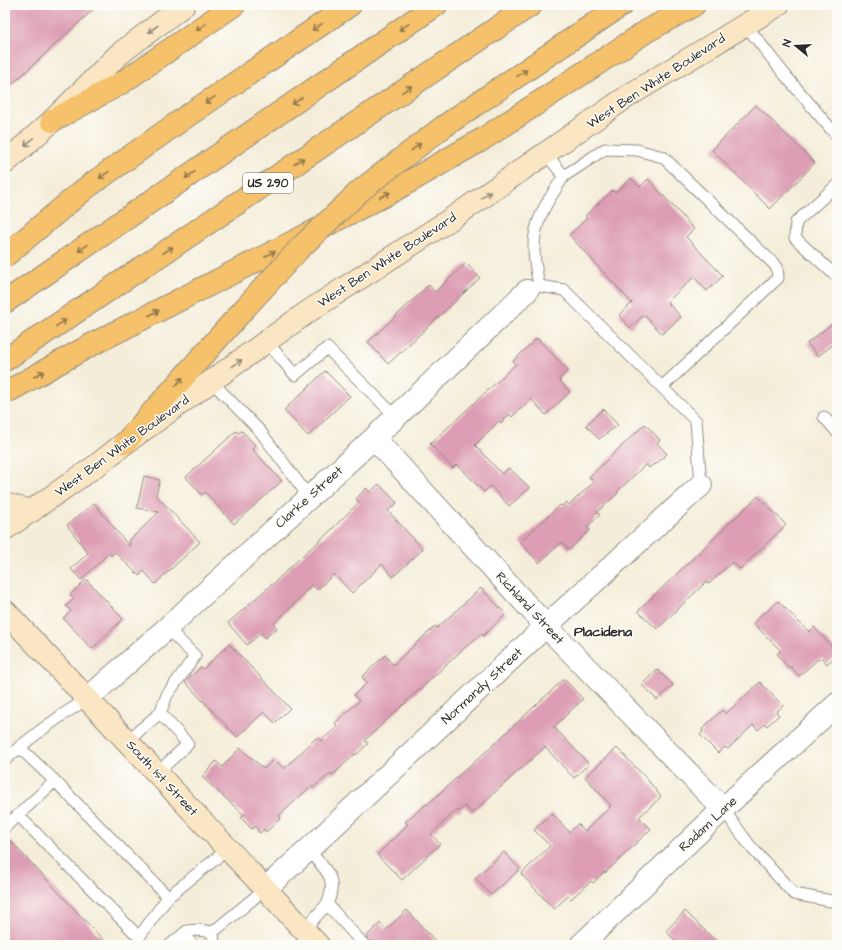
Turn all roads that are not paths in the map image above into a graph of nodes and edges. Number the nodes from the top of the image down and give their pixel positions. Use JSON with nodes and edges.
{"nodes":[{"id":1,"x":184,"y":5,"type":"edge"},
{"id":2,"x":234,"y":5,"type":"edge"},
{"id":3,"x":350,"y":5,"type":"edge"},
{"id":4,"x":436,"y":5,"type":"edge"},
{"id":5,"x":531,"y":5,"type":"edge"},
{"id":6,"x":622,"y":5,"type":"edge"},
{"id":7,"x":694,"y":5,"type":"edge"},
{"id":8,"x":778,"y":5,"type":"edge"},
{"id":9,"x":745,"y":24,"type":"junction"},
{"id":10,"x":52,"y":121,"type":"junction"},
{"id":11,"x":837,"y":136,"type":"edge"},
{"id":12,"x":546,"y":154,"type":"junction"},
{"id":13,"x":5,"y":163,"type":"edge"},
{"id":14,"x":564,"y":176,"type":"junction"},
{"id":15,"x":837,"y":185,"type":"edge"},
{"id":16,"x":5,"y":256,"type":"edge"},
{"id":17,"x":837,"y":276,"type":"edge"},
{"id":18,"x":533,"y":288,"type":"junction"},
{"id":19,"x":5,"y":302,"type":"edge"},
{"id":20,"x":266,"y":342,"type":"junction"},
{"id":21,"x":5,"y":360,"type":"edge"},
{"id":22,"x":211,"y":381,"type":"junction"},
{"id":23,"x":662,"y":387,"type":"junction"},
{"id":24,"x":5,"y":393,"type":"edge"},
{"id":25,"x":396,"y":417,"type":"junction"},
{"id":26,"x":824,"y":417,"type":"dead end"},
{"id":27,"x":837,"y":432,"type":"edge"},
{"id":28,"x":374,"y":438,"type":"junction"},
{"id":29,"x":125,"y":443,"type":"junction"},
{"id":30,"x":701,"y":485,"type":"joint"},
{"id":31,"x":310,"y":497,"type":"junction"},
{"id":32,"x":5,"y":504,"type":"edge"},
{"id":33,"x":32,"y":511,"type":"junction"},
{"id":34,"x":5,"y":529,"type":"edge"},
{"id":35,"x":5,"y":611,"type":"edge"},
{"id":36,"x":546,"y":626,"type":"junction"},
{"id":37,"x":167,"y":628,"type":"junction"},
{"id":38,"x":87,"y":699,"type":"junction"},
{"id":39,"x":837,"y":704,"type":"edge"},
{"id":40,"x":160,"y":713,"type":"junction"},
{"id":41,"x":127,"y":740,"type":"junction"},
{"id":42,"x":19,"y":747,"type":"junction"},
{"id":43,"x":5,"y":760,"type":"edge"},
{"id":44,"x":157,"y":773,"type":"junction"},
{"id":45,"x":55,"y":782,"type":"junction"},
{"id":46,"x":723,"y":809,"type":"junction"},
{"id":47,"x":18,"y":815,"type":"junction"},
{"id":48,"x":5,"y":828,"type":"edge"},
{"id":49,"x":228,"y":849,"type":"junction"},
{"id":50,"x":308,"y":850,"type":"junction"},
{"id":51,"x":265,"y":889,"type":"junction"},
{"id":52,"x":168,"y":897,"type":"junction"},
{"id":53,"x":837,"y":902,"type":"edge"},
{"id":54,"x":327,"y":904,"type":"junction"},
{"id":55,"x":213,"y":932,"type":"junction"},
{"id":56,"x":182,"y":934,"type":"junction"},
{"id":57,"x":311,"y":938,"type":"edge"},
{"id":58,"x":136,"y":941,"type":"edge"},
{"id":59,"x":170,"y":945,"type":"edge"},
{"id":60,"x":193,"y":945,"type":"edge"},
{"id":61,"x":214,"y":945,"type":"edge"},
{"id":62,"x":364,"y":945,"type":"edge"},
{"id":63,"x":580,"y":945,"type":"edge"}],
"edges":[{"from":1,"to":10,"type":"main road","one_way":true},
{"from":2,"to":10,"type":"highway","one_way":true},
{"from":3,"to":16,"type":"highway","one_way":true},
{"from":4,"to":19,"type":"highway","one_way":true},
{"from":21,"to":5,"type":"highway","number":"US 290","one_way":true},
{"from":29,"to":6,"type":"highway","one_way":true,"bridge":true},
{"from":24,"to":7,"type":"highway","one_way":true},
{"from":8,"to":9,"type":"main road","name":"West Ben White Boulevard"},
{"from":9,"to":11,"type":"lane"},
{"from":9,"to":12,"type":"main road","name":"West Ben White Boulevard"},
{"from":10,"to":13,"type":"main road","one_way":true},
{"from":12,"to":14,"type":"lane"},
{"from":20,"to":12,"type":"main road","name":"West Ben White Boulevard","one_way":true},
{"from":14,"to":18,"type":"lane"},
{"from":14,"to":23,"type":"lane"},
{"from":15,"to":17,"type":"lane"},
{"from":18,"to":23,"type":"lane"},
{"from":18,"to":25,"type":"street","name":"Clarke Street"},
{"from":22,"to":20,"type":"main road","name":"West Ben White Boulevard","one_way":true},
{"from":20,"to":25,"type":"lane"},
{"from":22,"to":29,"type":"main road","name":"West Ben White Boulevard"},
{"from":22,"to":31,"type":"lane"},
{"from":23,"to":30,"type":"lane"},
{"from":25,"to":28,"type":"street","name":"Clarke Street"},
{"from":26,"to":27,"type":"lane"},
{"from":28,"to":31,"type":"street","name":"Clarke Street"},
{"from":28,"to":36,"type":"street","name":"Richland Street"},
{"from":29,"to":33,"type":"main road","name":"West Ben White Boulevard"},
{"from":30,"to":36,"type":"street","name":"Normandy Street"},
{"from":31,"to":37,"type":"street","name":"Clarke Street"},
{"from":32,"to":33,"type":"main road"},
{"from":33,"to":34,"type":"main road","name":"West Ben White Boulevard"},
{"from":35,"to":38,"type":"main road","name":"South 1st Street"},
{"from":36,"to":46,"type":"street","name":"Richland Street"},
{"from":36,"to":50,"type":"street","name":"Normandy Street"},
{"from":37,"to":38,"type":"street","name":"Clarke Street"},
{"from":37,"to":40,"type":"lane"},
{"from":38,"to":41,"type":"main road","name":"South 1st Street"},
{"from":38,"to":42,"type":"lane"},
{"from":39,"to":46,"type":"street","name":"Radam Lane"},
{"from":40,"to":41,"type":"lane"},
{"from":40,"to":44,"type":"lane"},
{"from":41,"to":44,"type":"main road","name":"South 1st Street"},
{"from":42,"to":43,"type":"lane"},
{"from":42,"to":45,"type":"lane"},
{"from":44,"to":49,"type":"main road","name":"South 1st Street"},
{"from":45,"to":47,"type":"lane"},
{"from":45,"to":52,"type":"lane"},
{"from":46,"to":53,"type":"lane"},
{"from":46,"to":63,"type":"street","name":"Radam Lane"},
{"from":47,"to":48,"type":"lane"},
{"from":47,"to":58,"type":"lane"},
{"from":49,"to":51,"type":"main road","name":"South 1st Street"},
{"from":49,"to":52,"type":"lane"},
{"from":50,"to":51,"type":"street","name":"Normandy Street"},
{"from":50,"to":54,"type":"lane"},
{"from":51,"to":55,"type":"lane"},
{"from":51,"to":57,"type":"main road","name":"South 1st Street"},
{"from":52,"to":58,"type":"lane"},
{"from":54,"to":57,"type":"lane"},
{"from":54,"to":62,"type":"lane"},
{"from":55,"to":56,"type":"lane"},
{"from":55,"to":61,"type":"lane"},
{"from":56,"to":59,"type":"lane"},
{"from":56,"to":60,"type":"lane"}]}
